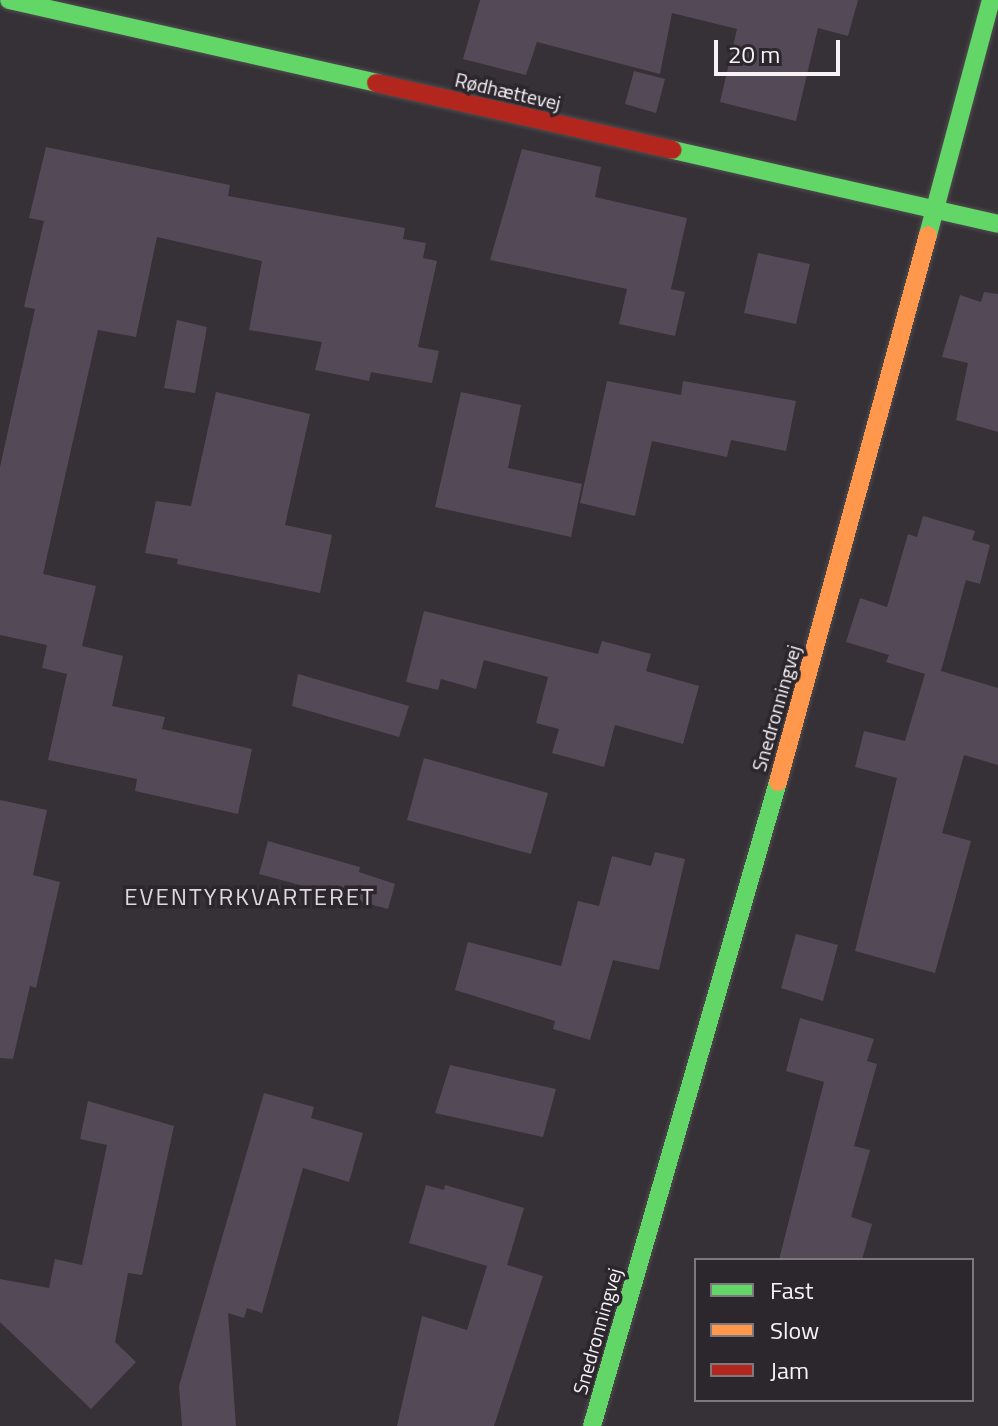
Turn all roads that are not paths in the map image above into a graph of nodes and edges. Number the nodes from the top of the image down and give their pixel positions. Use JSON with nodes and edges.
{"nodes":[{"id":1,"x":9,"y":0,"type":"edge"},
{"id":2,"x":991,"y":0,"type":"edge"},
{"id":3,"x":933,"y":211,"type":"junction"},
{"id":4,"x":998,"y":224,"type":"edge"},
{"id":5,"x":592,"y":1426,"type":"edge"}],
"edges":[{"from":1,"to":3,"type":"street","name":"Rødhættevej"},
{"from":2,"to":3,"type":"street","name":"Snedronningvej"},
{"from":3,"to":4,"type":"street","name":"Rødhættevej"},
{"from":3,"to":5,"type":"street","name":"Snedronningvej"}]}
